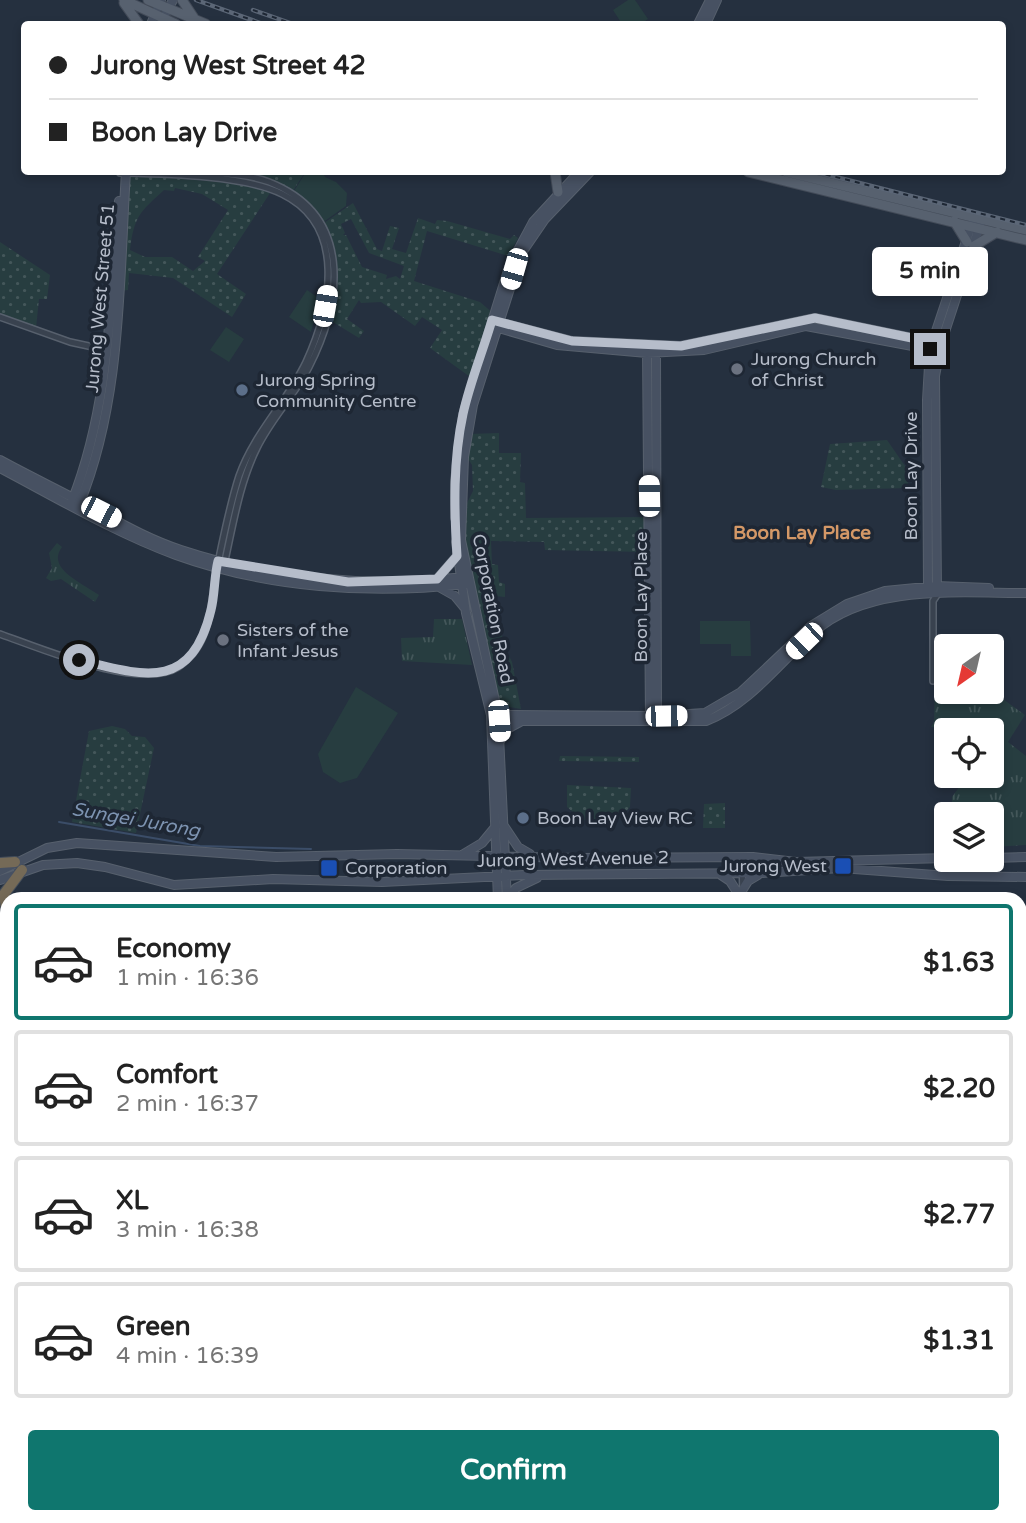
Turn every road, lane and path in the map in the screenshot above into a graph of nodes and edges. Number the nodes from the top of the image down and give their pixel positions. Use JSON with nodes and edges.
{"nodes":[{"id":1,"x":122,"y":0,"type":"edge"},
{"id":2,"x":148,"y":0,"type":"edge"},
{"id":3,"x":182,"y":0,"type":"edge"},
{"id":4,"x":710,"y":0,"type":"edge"},
{"id":5,"x":717,"y":0,"type":"edge"},
{"id":6,"x":165,"y":4,"type":"edge"},
{"id":7,"x":138,"y":21,"type":"edge"},
{"id":8,"x":157,"y":21,"type":"edge"},
{"id":9,"x":198,"y":21,"type":"edge"},
{"id":10,"x":200,"y":21,"type":"edge"},
{"id":11,"x":700,"y":21,"type":"edge"},
{"id":12,"x":707,"y":21,"type":"edge"},
{"id":13,"x":123,"y":175,"type":"edge"},
{"id":14,"x":162,"y":175,"type":"edge"},
{"id":15,"x":211,"y":175,"type":"edge"},
{"id":16,"x":555,"y":175,"type":"edge"},
{"id":17,"x":576,"y":175,"type":"edge"},
{"id":18,"x":587,"y":175,"type":"edge"},
{"id":19,"x":761,"y":175,"type":"edge"},
{"id":20,"x":797,"y":175,"type":"edge"},
{"id":21,"x":558,"y":192,"type":"junction"},
{"id":22,"x":954,"y":221,"type":"junction"},
{"id":23,"x":976,"y":222,"type":"junction"},
{"id":24,"x":1026,"y":230,"type":"edge"},
{"id":25,"x":997,"y":232,"type":"junction"},
{"id":26,"x":1026,"y":240,"type":"edge"},
{"id":27,"x":971,"y":244,"type":"junction"},
{"id":28,"x":513,"y":263,"type":"junction"},
{"id":29,"x":0,"y":317,"type":"edge"},
{"id":30,"x":495,"y":324,"type":"junction"},
{"id":31,"x":936,"y":346,"type":"junction"},
{"id":32,"x":651,"y":349,"type":"junction"},
{"id":33,"x":111,"y":350,"type":"junction"},
{"id":34,"x":0,"y":460,"type":"edge"},
{"id":35,"x":0,"y":468,"type":"edge"},
{"id":36,"x":76,"y":503,"type":"junction"},
{"id":37,"x":457,"y":556,"type":"junction"},
{"id":38,"x":221,"y":565,"type":"junction"},
{"id":39,"x":464,"y":581,"type":"junction"},
{"id":40,"x":437,"y":583,"type":"junction"},
{"id":41,"x":1026,"y":591,"type":"edge"},
{"id":42,"x":932,"y":593,"type":"junction"},
{"id":43,"x":466,"y":613,"type":"junction"},
{"id":44,"x":0,"y":634,"type":"edge"},
{"id":45,"x":933,"y":681,"type":"dead end"},
{"id":46,"x":495,"y":718,"type":"junction"},
{"id":47,"x":653,"y":719,"type":"junction"},
{"id":48,"x":521,"y":722,"type":"junction"},
{"id":49,"x":500,"y":741,"type":"junction"},
{"id":50,"x":499,"y":825,"type":"junction"},
{"id":51,"x":461,"y":856,"type":"junction"},
{"id":52,"x":500,"y":857,"type":"junction"},
{"id":53,"x":541,"y":857,"type":"junction"},
{"id":54,"x":740,"y":857,"type":"junction"},
{"id":55,"x":934,"y":858,"type":"edge"},
{"id":56,"x":1004,"y":858,"type":"edge"},
{"id":57,"x":1026,"y":858,"type":"edge"},
{"id":58,"x":0,"y":863,"type":"edge"},
{"id":59,"x":18,"y":866,"type":"junction"},
{"id":60,"x":0,"y":871,"type":"edge"},
{"id":61,"x":741,"y":873,"type":"junction"},
{"id":62,"x":761,"y":873,"type":"junction"},
{"id":63,"x":718,"y":874,"type":"junction"},
{"id":64,"x":543,"y":876,"type":"junction"},
{"id":65,"x":478,"y":877,"type":"junction"},
{"id":66,"x":502,"y":877,"type":"junction"},
{"id":67,"x":1026,"y":877,"type":"edge"},
{"id":68,"x":0,"y":880,"type":"edge"},
{"id":69,"x":5,"y":892,"type":"edge"},
{"id":70,"x":494,"y":892,"type":"edge"},
{"id":71,"x":499,"y":892,"type":"edge"},
{"id":72,"x":505,"y":892,"type":"edge"},
{"id":73,"x":514,"y":892,"type":"edge"},
{"id":74,"x":738,"y":892,"type":"edge"},
{"id":75,"x":741,"y":892,"type":"edge"},
{"id":76,"x":743,"y":892,"type":"edge"}],
"edges":[{"from":1,"to":7,"type":"main road"},
{"from":1,"to":8,"type":"main road"},
{"from":2,"to":6,"type":"main road"},
{"from":3,"to":10,"type":"main road"},
{"from":4,"to":11,"type":"main road"},
{"from":5,"to":12,"type":"main road"},
{"from":6,"to":8,"type":"main road"},
{"from":6,"to":9,"type":"main road"},
{"from":13,"to":33,"type":"main road","name":"Jurong West Street 51"},
{"from":14,"to":38,"type":"street"},
{"from":15,"to":38,"type":"street"},
{"from":16,"to":21,"type":"main road"},
{"from":17,"to":21,"type":"main road","name":"Corporation Road"},
{"from":18,"to":28,"type":"main road","name":"Corporation Road"},
{"from":19,"to":22,"type":"main road"},
{"from":20,"to":23,"type":"main road"},
{"from":21,"to":28,"type":"main road","name":"Corporation Road"},
{"from":22,"to":23,"type":"main road"},
{"from":22,"to":27,"type":"main road"},
{"from":23,"to":24,"type":"main road"},
{"from":23,"to":25,"type":"main road"},
{"from":23,"to":27,"type":"main road","name":"Boon Lay Drive"},
{"from":25,"to":26,"type":"main road"},
{"from":25,"to":27,"type":"main road"},
{"from":27,"to":31,"type":"main road","name":"Boon Lay Drive"},
{"from":28,"to":30,"type":"main road","name":"Corporation Road"},
{"from":29,"to":33,"type":"street"},
{"from":30,"to":32,"type":"main road"},
{"from":30,"to":37,"type":"main road","name":"Corporation Road"},
{"from":30,"to":39,"type":"main road","name":"Corporation Road"},
{"from":31,"to":32,"type":"main road"},
{"from":31,"to":42,"type":"main road","name":"Boon Lay Drive"},
{"from":32,"to":47,"type":"main road","name":"Boon Lay Place"},
{"from":33,"to":36,"type":"main road","name":"Jurong West Street 51"},
{"from":34,"to":36,"type":"main road"},
{"from":35,"to":36,"type":"main road"},
{"from":36,"to":38,"type":"main road"},
{"from":37,"to":39,"type":"main road","name":"Corporation Road"},
{"from":37,"to":40,"type":"main road"},
{"from":38,"to":40,"type":"main road"},
{"from":38,"to":44,"type":"street"},
{"from":39,"to":40,"type":"main road"},
{"from":39,"to":43,"type":"main road","name":"Corporation Road"},
{"from":39,"to":46,"type":"main road","name":"Corporation Road"},
{"from":40,"to":43,"type":"main road"},
{"from":41,"to":42,"type":"main road"},
{"from":42,"to":45,"type":"street","name":"Boon Lay Drive"},
{"from":42,"to":47,"type":"main road"},
{"from":43,"to":46,"type":"main road","name":"Corporation Road"},
{"from":46,"to":47,"type":"main road"},
{"from":46,"to":48,"type":"main road"},
{"from":46,"to":49,"type":"main road","name":"Corporation Road"},
{"from":46,"to":50,"type":"main road","name":"Corporation Road"},
{"from":47,"to":48,"type":"main road"},
{"from":48,"to":49,"type":"main road"},
{"from":49,"to":50,"type":"main road","name":"Corporation Road"},
{"from":50,"to":51,"type":"main road"},
{"from":50,"to":52,"type":"main road","name":"Corporation Road"},
{"from":50,"to":53,"type":"main road"},
{"from":51,"to":52,"type":"main road","name":"Jurong West Avenue 2"},
{"from":51,"to":59,"type":"main road","name":"Jurong West Avenue 2"},
{"from":52,"to":53,"type":"main road","name":"Jurong West Avenue 2"},
{"from":52,"to":66,"type":"main road","name":"Corporation Road"},
{"from":53,"to":54,"type":"main road","name":"Jurong West Avenue 2"},
{"from":54,"to":55,"type":"main road","name":"Jurong West Avenue 2"},
{"from":54,"to":61,"type":"street"},
{"from":56,"to":57,"type":"main road"},
{"from":58,"to":59,"type":"highway"},
{"from":59,"to":60,"type":"main road","name":"Jurong West Avenue 2"},
{"from":59,"to":65,"type":"main road","name":"Jurong West Avenue 2"},
{"from":59,"to":68,"type":"main road","name":"Jurong West Avenue 2"},
{"from":59,"to":69,"type":"highway"},
{"from":61,"to":62,"type":"main road","name":"Jurong West Avenue 2"},
{"from":61,"to":63,"type":"main road","name":"Jurong West Avenue 2"},
{"from":61,"to":75,"type":"street"},
{"from":62,"to":67,"type":"main road","name":"Jurong West Avenue 2"},
{"from":62,"to":76,"type":"main road"},
{"from":63,"to":64,"type":"main road","name":"Jurong West Avenue 2"},
{"from":63,"to":74,"type":"main road"},
{"from":64,"to":66,"type":"main road","name":"Jurong West Avenue 2"},
{"from":64,"to":73,"type":"main road"},
{"from":65,"to":66,"type":"main road","name":"Jurong West Avenue 2"},
{"from":65,"to":70,"type":"main road"},
{"from":66,"to":71,"type":"main road"},
{"from":66,"to":72,"type":"main road"}]}
